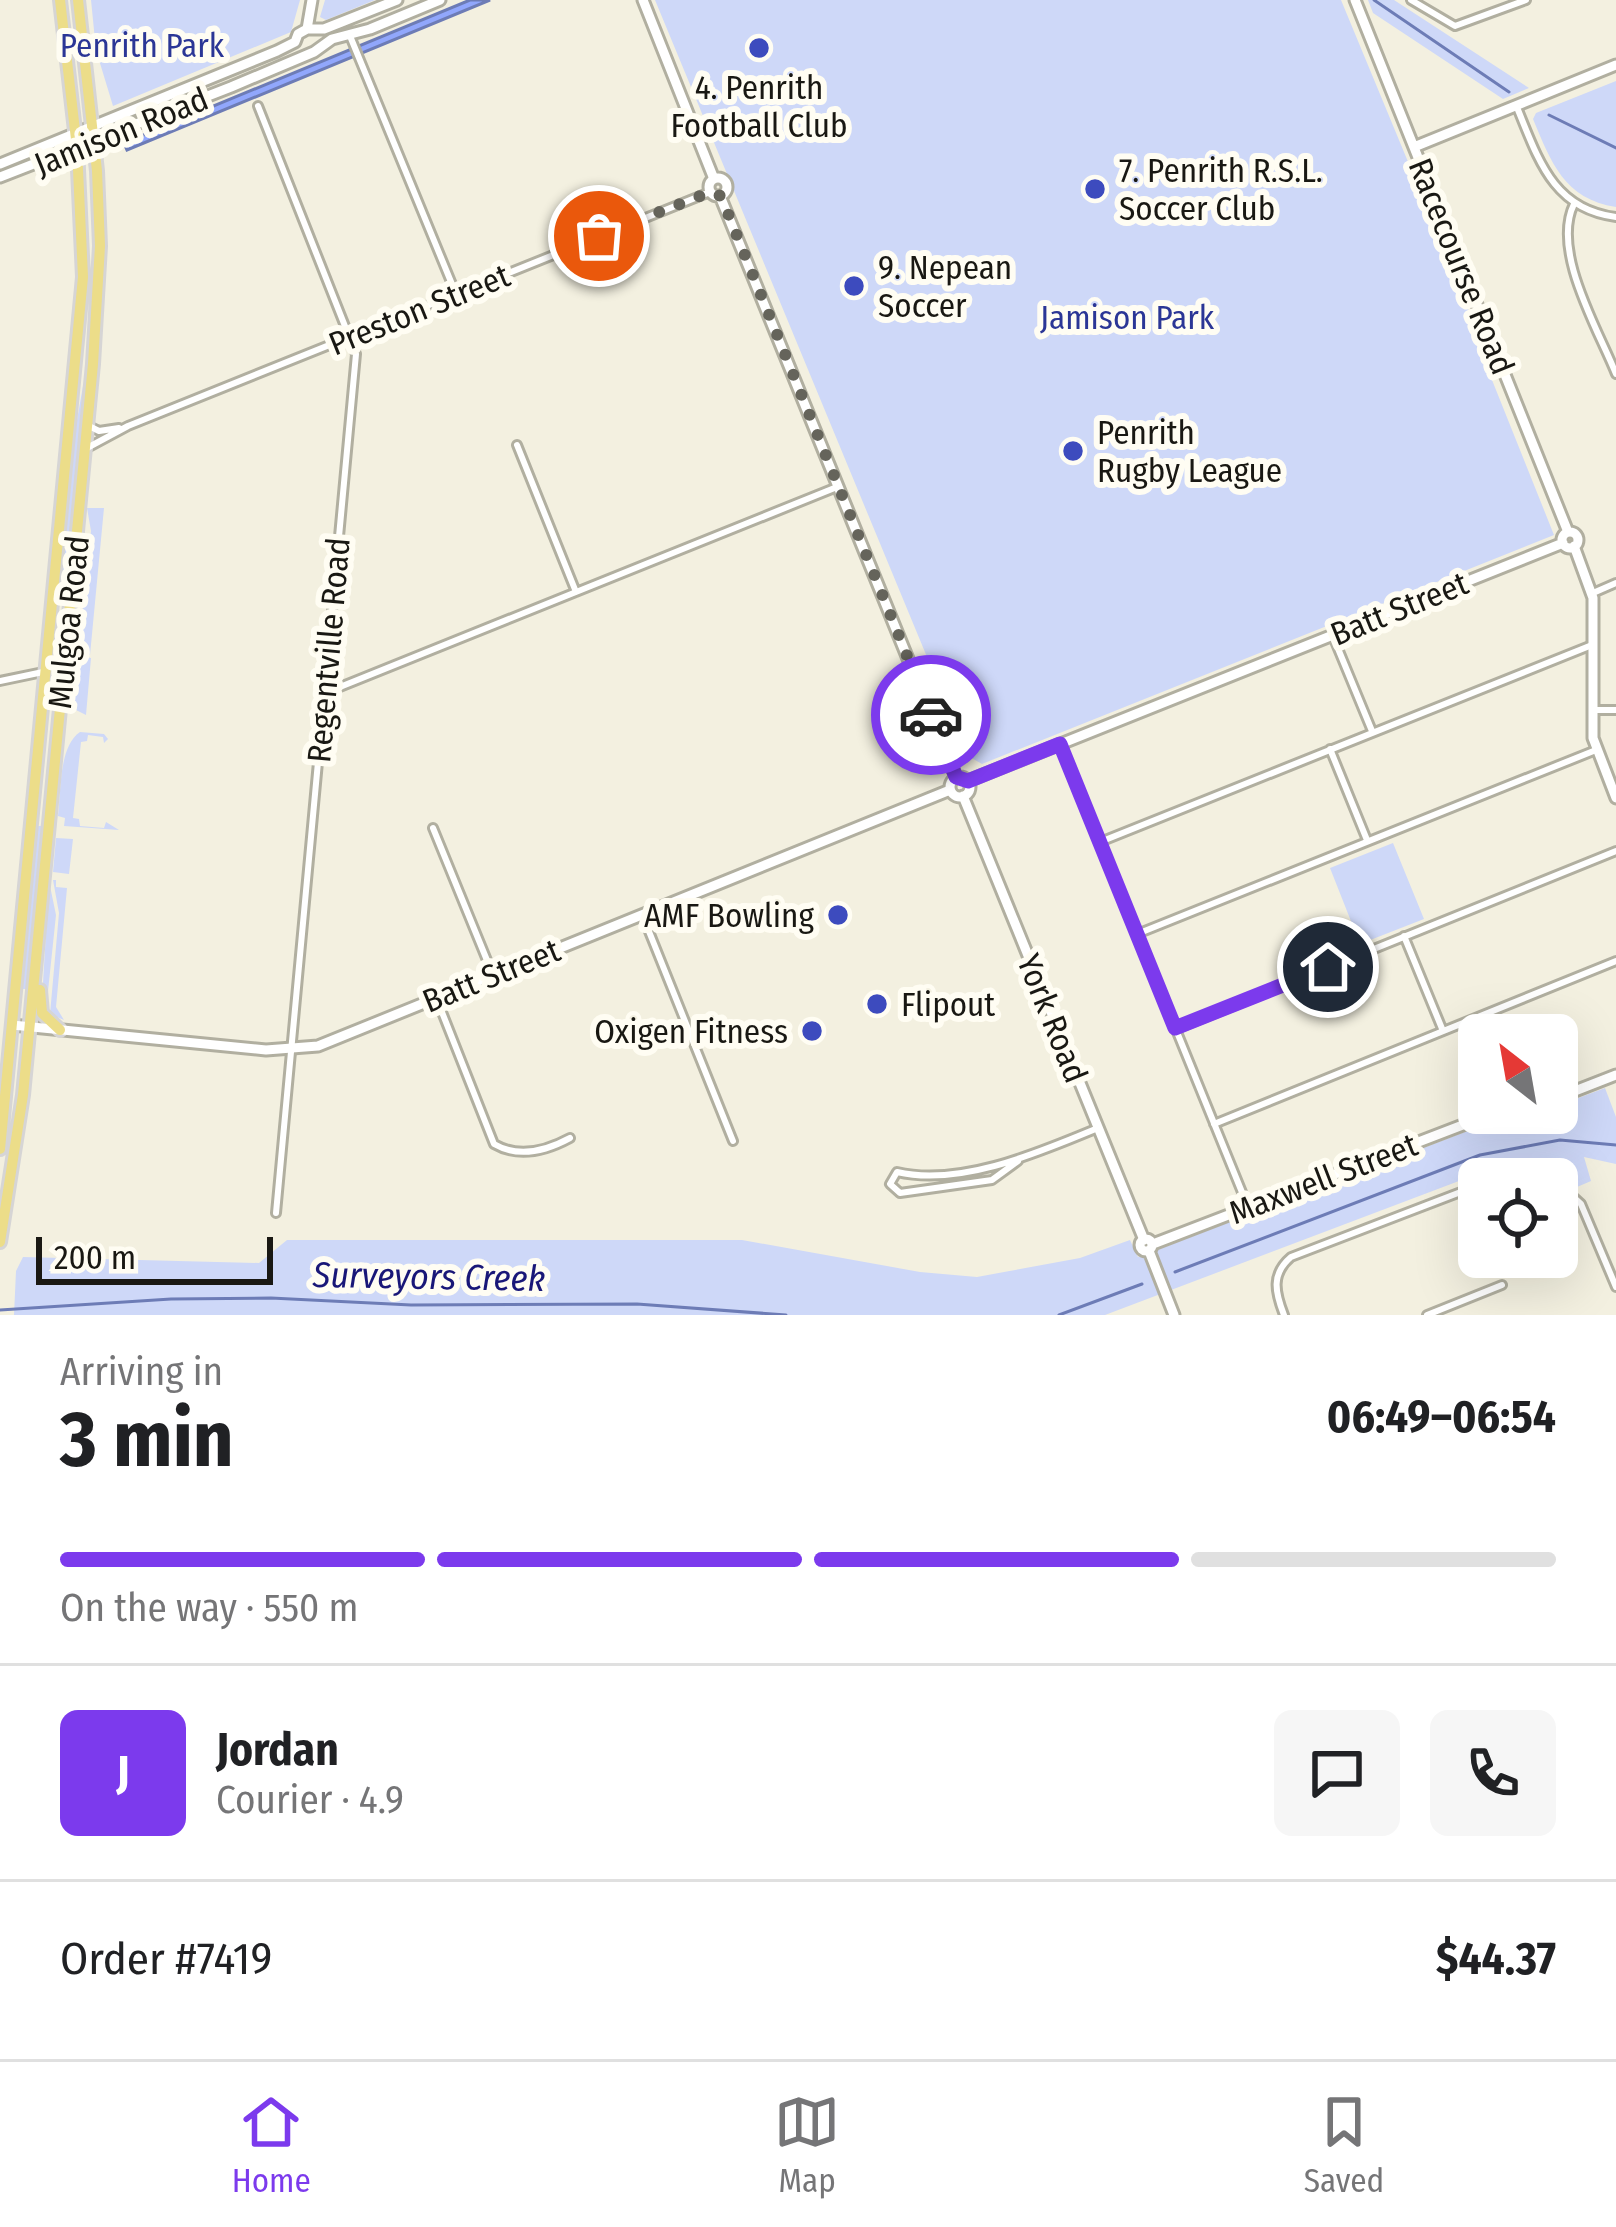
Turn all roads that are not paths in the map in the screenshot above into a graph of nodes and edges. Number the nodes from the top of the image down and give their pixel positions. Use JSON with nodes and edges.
{"nodes":[{"id":1,"x":59,"y":0,"type":"edge"},
{"id":2,"x":78,"y":0,"type":"edge"},
{"id":3,"x":312,"y":0,"type":"edge"},
{"id":4,"x":398,"y":0,"type":"edge"},
{"id":5,"x":440,"y":0,"type":"edge"},
{"id":6,"x":643,"y":0,"type":"edge"},
{"id":7,"x":1355,"y":0,"type":"edge"},
{"id":8,"x":1411,"y":0,"type":"edge"},
{"id":9,"x":1526,"y":0,"type":"edge"},
{"id":10,"x":311,"y":30,"type":"junction"},
{"id":11,"x":350,"y":34,"type":"junction"},
{"id":12,"x":296,"y":42,"type":"junction"},
{"id":13,"x":319,"y":47,"type":"junction"},
{"id":14,"x":308,"y":54,"type":"junction"},
{"id":15,"x":1616,"y":65,"type":"edge"},
{"id":16,"x":1516,"y":105,"type":"junction"},
{"id":17,"x":257,"y":106,"type":"dead end"},
{"id":18,"x":91,"y":126,"type":"junction"},
{"id":19,"x":75,"y":133,"type":"junction"},
{"id":20,"x":93,"y":141,"type":"junction"},
{"id":21,"x":1414,"y":147,"type":"junction"},
{"id":22,"x":77,"y":148,"type":"junction"},
{"id":23,"x":0,"y":164,"type":"edge"},
{"id":24,"x":0,"y":177,"type":"edge"},
{"id":25,"x":715,"y":194,"type":"junction"},
{"id":26,"x":1574,"y":204,"type":"junction"},
{"id":27,"x":1616,"y":217,"type":"edge"},
{"id":28,"x":457,"y":293,"type":"junction"},
{"id":29,"x":350,"y":336,"type":"junction"},
{"id":30,"x":1616,"y":374,"type":"edge"},
{"id":31,"x":87,"y":425,"type":"junction"},
{"id":32,"x":128,"y":426,"type":"junction"},
{"id":33,"x":517,"y":445,"type":"dead end"},
{"id":34,"x":85,"y":449,"type":"junction"},
{"id":35,"x":837,"y":487,"type":"junction"},
{"id":36,"x":1568,"y":541,"type":"junction"},
{"id":37,"x":1616,"y":584,"type":"edge"},
{"id":38,"x":576,"y":592,"type":"junction"},
{"id":39,"x":1593,"y":593,"type":"junction"},
{"id":40,"x":1332,"y":634,"type":"junction"},
{"id":41,"x":1593,"y":645,"type":"junction"},
{"id":42,"x":46,"y":672,"type":"junction"},
{"id":43,"x":0,"y":681,"type":"edge"},
{"id":44,"x":325,"y":693,"type":"junction"},
{"id":45,"x":1592,"y":710,"type":"junction"},
{"id":46,"x":1616,"y":710,"type":"edge"},
{"id":47,"x":1372,"y":731,"type":"junction"},
{"id":48,"x":1060,"y":744,"type":"junction"},
{"id":49,"x":1330,"y":748,"type":"junction"},
{"id":50,"x":1597,"y":749,"type":"junction"},
{"id":51,"x":956,"y":777,"type":"junction"},
{"id":52,"x":968,"y":781,"type":"junction"},
{"id":53,"x":950,"y":790,"type":"junction"},
{"id":54,"x":963,"y":796,"type":"junction"},
{"id":55,"x":1616,"y":798,"type":"edge"},
{"id":56,"x":433,"y":828,"type":"dead end"},
{"id":57,"x":1368,"y":841,"type":"junction"},
{"id":58,"x":1100,"y":842,"type":"junction"},
{"id":59,"x":1616,"y":850,"type":"edge"},
{"id":60,"x":42,"y":897,"type":"junction"},
{"id":61,"x":642,"y":914,"type":"junction"},
{"id":62,"x":1137,"y":934,"type":"junction"},
{"id":63,"x":1404,"y":936,"type":"junction"},
{"id":64,"x":1616,"y":961,"type":"edge"},
{"id":65,"x":493,"y":975,"type":"junction"},
{"id":66,"x":436,"y":998,"type":"junction"},
{"id":67,"x":12,"y":1025,"type":"junction"},
{"id":68,"x":30,"y":1027,"type":"junction"},
{"id":69,"x":1175,"y":1028,"type":"junction"},
{"id":70,"x":60,"y":1030,"type":"junction"},
{"id":71,"x":1443,"y":1031,"type":"junction"},
{"id":72,"x":292,"y":1050,"type":"junction"},
{"id":73,"x":1616,"y":1075,"type":"edge"},
{"id":74,"x":3,"y":1080,"type":"edge"},
{"id":75,"x":1578,"y":1090,"type":"edge"},
{"id":76,"x":1214,"y":1124,"type":"junction"},
{"id":77,"x":1458,"y":1127,"type":"edge"},
{"id":78,"x":1098,"y":1128,"type":"junction"},
{"id":79,"x":569,"y":1138,"type":"dead end"},
{"id":80,"x":733,"y":1141,"type":"dead end"},
{"id":81,"x":0,"y":1149,"type":"edge"},
{"id":82,"x":1018,"y":1161,"type":"junction"},
{"id":83,"x":1458,"y":1192,"type":"edge"},
{"id":84,"x":1578,"y":1201,"type":"edge"},
{"id":85,"x":1248,"y":1207,"type":"junction"},
{"id":86,"x":276,"y":1213,"type":"dead end"},
{"id":87,"x":0,"y":1242,"type":"edge"},
{"id":88,"x":1148,"y":1245,"type":"junction"},
{"id":89,"x":1502,"y":1285,"type":"dead end"},
{"id":90,"x":1616,"y":1287,"type":"edge"},
{"id":91,"x":1174,"y":1315,"type":"edge"},
{"id":92,"x":1285,"y":1315,"type":"edge"},
{"id":93,"x":1427,"y":1315,"type":"edge"}],
"edges":[{"from":1,"to":19,"type":"main road","name":"Mulgoa Road"},
{"from":2,"to":18,"type":"main road","name":"Mulgoa Road"},
{"from":3,"to":10,"type":"street"},
{"from":4,"to":10,"type":"street"},
{"from":5,"to":11,"type":"street"},
{"from":6,"to":25,"type":"street"},
{"from":7,"to":21,"type":"street","name":"Racecourse Road"},
{"from":8,"to":9,"type":"street"},
{"from":10,"to":12,"type":"street"},
{"from":10,"to":13,"type":"street"},
{"from":11,"to":13,"type":"street"},
{"from":11,"to":28,"type":"street"},
{"from":12,"to":14,"type":"street"},
{"from":12,"to":18,"type":"street","name":"Jamison Road"},
{"from":13,"to":14,"type":"street"},
{"from":14,"to":20,"type":"street","name":"Jamison Road"},
{"from":15,"to":16,"type":"street"},
{"from":16,"to":21,"type":"street"},
{"from":16,"to":26,"type":"street"},
{"from":17,"to":29,"type":"street","name":"Regentville Road"},
{"from":18,"to":19,"type":"street","name":"Jamison Road"},
{"from":18,"to":20,"type":"main road","name":"Mulgoa Road"},
{"from":19,"to":22,"type":"main road","name":"Mulgoa Road"},
{"from":19,"to":23,"type":"street","name":"Jamison Road"},
{"from":20,"to":22,"type":"street","name":"Jamison Road"},
{"from":20,"to":31,"type":"main road","name":"Mulgoa Road"},
{"from":21,"to":36,"type":"street","name":"Racecourse Road"},
{"from":22,"to":24,"type":"street","name":"Jamison Road"},
{"from":22,"to":42,"type":"main road","name":"Mulgoa Road"},
{"from":25,"to":28,"type":"street","name":"Preston Street"},
{"from":25,"to":35,"type":"street"},
{"from":26,"to":27,"type":"street"},
{"from":26,"to":30,"type":"street"},
{"from":28,"to":29,"type":"street","name":"Preston Street"},
{"from":29,"to":32,"type":"street","name":"Preston Street"},
{"from":29,"to":44,"type":"street","name":"Regentville Road"},
{"from":31,"to":32,"type":"street","name":"Preston Street"},
{"from":31,"to":34,"type":"main road","name":"Mulgoa Road"},
{"from":32,"to":34,"type":"street","name":"Preston Street"},
{"from":33,"to":38,"type":"street"},
{"from":34,"to":60,"type":"main road","name":"Mulgoa Road"},
{"from":35,"to":38,"type":"street"},
{"from":35,"to":51,"type":"street"},
{"from":36,"to":39,"type":"street","name":"Racecourse Road"},
{"from":36,"to":40,"type":"street","name":"Batt Street"},
{"from":37,"to":39,"type":"street"},
{"from":38,"to":44,"type":"street"},
{"from":39,"to":41,"type":"street","name":"Racecourse Road"},
{"from":40,"to":47,"type":"street"},
{"from":40,"to":48,"type":"street","name":"Batt Street"},
{"from":41,"to":45,"type":"street","name":"Racecourse Road"},
{"from":41,"to":47,"type":"street"},
{"from":42,"to":43,"type":"street"},
{"from":42,"to":67,"type":"main road","name":"Mulgoa Road"},
{"from":44,"to":72,"type":"street","name":"Regentville Road"},
{"from":45,"to":46,"type":"street"},
{"from":45,"to":50,"type":"street","name":"Racecourse Road"},
{"from":47,"to":49,"type":"street"},
{"from":48,"to":52,"type":"street","name":"Batt Street"},
{"from":48,"to":58,"type":"street"},
{"from":49,"to":57,"type":"street"},
{"from":49,"to":58,"type":"street"},
{"from":50,"to":55,"type":"street","name":"Racecourse Road"},
{"from":50,"to":57,"type":"street"},
{"from":51,"to":52,"type":"street"},
{"from":51,"to":53,"type":"street"},
{"from":52,"to":54,"type":"street"},
{"from":53,"to":54,"type":"street"},
{"from":53,"to":61,"type":"street","name":"Batt Street"},
{"from":54,"to":78,"type":"street","name":"York Road"},
{"from":56,"to":65,"type":"street"},
{"from":57,"to":62,"type":"street"},
{"from":58,"to":62,"type":"street"},
{"from":59,"to":63,"type":"street"},
{"from":60,"to":68,"type":"main road","name":"Mulgoa Road"},
{"from":60,"to":70,"type":"main road"},
{"from":61,"to":65,"type":"street","name":"Batt Street"},
{"from":61,"to":80,"type":"street"},
{"from":62,"to":69,"type":"street"},
{"from":63,"to":69,"type":"street"},
{"from":63,"to":71,"type":"street"},
{"from":64,"to":71,"type":"street"},
{"from":65,"to":66,"type":"street","name":"Batt Street"},
{"from":66,"to":72,"type":"street","name":"Batt Street"},
{"from":66,"to":79,"type":"street"},
{"from":67,"to":68,"type":"street","name":"Batt Street"},
{"from":67,"to":74,"type":"main road","name":"Mulgoa Road"},
{"from":68,"to":70,"type":"street","name":"Batt Street"},
{"from":68,"to":87,"type":"main road","name":"Mulgoa Road"},
{"from":69,"to":76,"type":"street"},
{"from":70,"to":72,"type":"street","name":"Batt Street"},
{"from":71,"to":76,"type":"street"},
{"from":72,"to":86,"type":"street","name":"Regentville Road"},
{"from":73,"to":75,"type":"street"},
{"from":74,"to":81,"type":"main road","name":"Mulgoa Road"},
{"from":76,"to":85,"type":"street"},
{"from":77,"to":85,"type":"street","name":"Maxwell Street"},
{"from":78,"to":82,"type":"street"},
{"from":78,"to":88,"type":"street","name":"York Road"},
{"from":82,"to":82,"type":"street"},
{"from":83,"to":92,"type":"street"},
{"from":84,"to":90,"type":"street"},
{"from":85,"to":88,"type":"street","name":"Maxwell Street"},
{"from":88,"to":91,"type":"street","name":"York Road"},
{"from":89,"to":93,"type":"street"}]}
